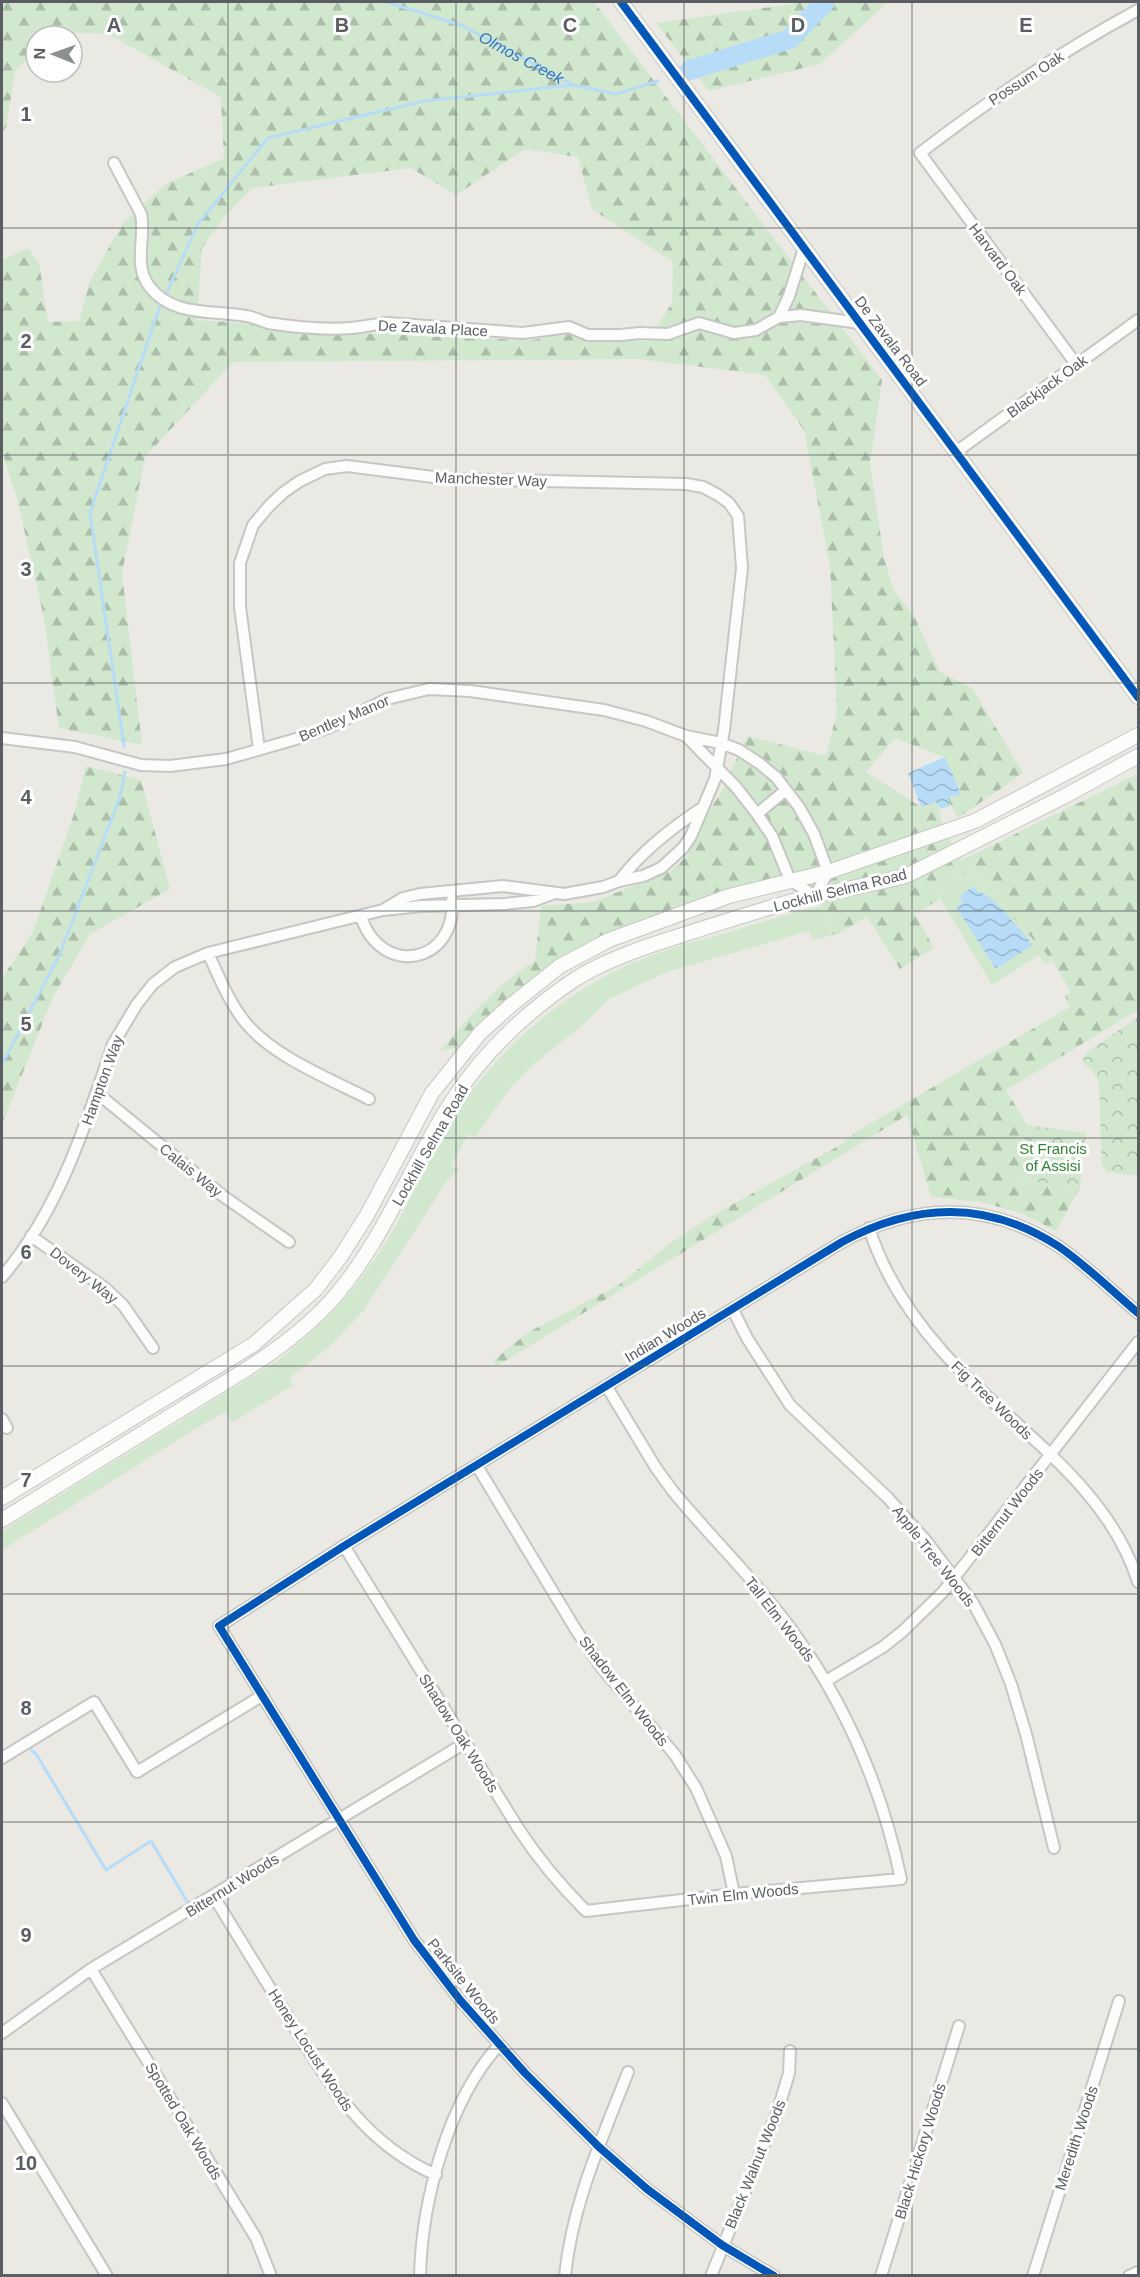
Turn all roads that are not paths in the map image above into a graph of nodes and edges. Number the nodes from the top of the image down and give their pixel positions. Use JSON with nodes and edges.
{"nodes":[{"id":1,"x":621,"y":2,"type":"edge"},
{"id":2,"x":1138,"y":10,"type":"edge"},
{"id":3,"x":920,"y":153,"type":"joint"},
{"id":4,"x":114,"y":163,"type":"dead end"},
{"id":5,"x":804,"y":248,"type":"junction"},
{"id":6,"x":778,"y":317,"type":"junction"},
{"id":7,"x":1138,"y":320,"type":"edge"},
{"id":8,"x":860,"y":323,"type":"junction"},
{"id":9,"x":1076,"y":364,"type":"junction"},
{"id":10,"x":956,"y":452,"type":"junction"},
{"id":11,"x":1138,"y":697,"type":"edge"},
{"id":12,"x":1138,"y":735,"type":"edge"},
{"id":13,"x":686,"y":736,"type":"junction"},
{"id":14,"x":2,"y":738,"type":"edge"},
{"id":15,"x":721,"y":743,"type":"junction"},
{"id":16,"x":259,"y":749,"type":"junction"},
{"id":17,"x":1138,"y":756,"type":"edge"},
{"id":18,"x":717,"y":768,"type":"junction"},
{"id":19,"x":786,"y":790,"type":"junction"},
{"id":20,"x":702,"y":808,"type":"junction"},
{"id":21,"x":757,"y":814,"type":"junction"},
{"id":22,"x":828,"y":872,"type":"junction"},
{"id":23,"x":790,"y":880,"type":"junction"},
{"id":24,"x":619,"y":881,"type":"junction"},
{"id":25,"x":451,"y":891,"type":"junction"},
{"id":26,"x":554,"y":894,"type":"junction"},
{"id":27,"x":815,"y":896,"type":"junction"},
{"id":28,"x":452,"y":906,"type":"junction"},
{"id":29,"x":383,"y":910,"type":"junction"},
{"id":30,"x":361,"y":917,"type":"junction"},
{"id":31,"x":208,"y":953,"type":"junction"},
{"id":32,"x":97,"y":1093,"type":"junction"},
{"id":33,"x":369,"y":1100,"type":"dead end"},
{"id":34,"x":367,"y":1215,"type":"junction"},
{"id":35,"x":384,"y":1225,"type":"junction"},
{"id":36,"x":869,"y":1228,"type":"junction"},
{"id":37,"x":31,"y":1236,"type":"junction"},
{"id":38,"x":289,"y":1242,"type":"dead end"},
{"id":39,"x":2,"y":1277,"type":"edge"},
{"id":40,"x":733,"y":1310,"type":"junction"},
{"id":41,"x":1138,"y":1313,"type":"edge"},
{"id":42,"x":1138,"y":1342,"type":"edge"},
{"id":43,"x":153,"y":1348,"type":"dead end"},
{"id":44,"x":607,"y":1387,"type":"junction"},
{"id":45,"x":1051,"y":1456,"type":"junction"},
{"id":46,"x":477,"y":1466,"type":"junction"},
{"id":47,"x":39,"y":1475,"type":"junction"},
{"id":48,"x":49,"y":1491,"type":"junction"},
{"id":49,"x":2,"y":1497,"type":"edge"},
{"id":50,"x":2,"y":1520,"type":"edge"},
{"id":51,"x":344,"y":1546,"type":"junction"},
{"id":52,"x":1135,"y":1558,"type":"edge"},
{"id":53,"x":954,"y":1579,"type":"junction"},
{"id":54,"x":1138,"y":1582,"type":"edge"},
{"id":55,"x":219,"y":1626,"type":"joint"},
{"id":56,"x":826,"y":1681,"type":"junction"},
{"id":57,"x":263,"y":1695,"type":"junction"},
{"id":58,"x":465,"y":1743,"type":"junction"},
{"id":59,"x":2,"y":1758,"type":"edge"},
{"id":60,"x":337,"y":1820,"type":"junction"},
{"id":61,"x":1054,"y":1848,"type":"dead end"},
{"id":62,"x":901,"y":1879,"type":"joint"},
{"id":63,"x":735,"y":1894,"type":"junction"},
{"id":64,"x":214,"y":1897,"type":"junction"},
{"id":65,"x":586,"y":1911,"type":"joint"},
{"id":66,"x":91,"y":1970,"type":"junction"},
{"id":67,"x":1119,"y":2001,"type":"dead end"},
{"id":68,"x":959,"y":2026,"type":"dead end"},
{"id":69,"x":2,"y":2033,"type":"edge"},
{"id":70,"x":499,"y":2044,"type":"junction"},
{"id":71,"x":790,"y":2051,"type":"dead end"},
{"id":72,"x":628,"y":2072,"type":"dead end"},
{"id":73,"x":2,"y":2103,"type":"edge"},
{"id":74,"x":599,"y":2147,"type":"junction"},
{"id":75,"x":436,"y":2175,"type":"junction"},
{"id":76,"x":722,"y":2245,"type":"junction"},
{"id":77,"x":1138,"y":2272,"type":"edge"},
{"id":78,"x":107,"y":2276,"type":"edge"},
{"id":79,"x":271,"y":2276,"type":"edge"},
{"id":80,"x":420,"y":2276,"type":"edge"},
{"id":81,"x":565,"y":2276,"type":"edge"},
{"id":82,"x":711,"y":2276,"type":"edge"},
{"id":83,"x":774,"y":2276,"type":"edge"},
{"id":84,"x":881,"y":2276,"type":"edge"},
{"id":85,"x":1033,"y":2276,"type":"edge"},
{"id":86,"x":1129,"y":2276,"type":"edge"}],
"edges":[{"from":1,"to":5,"type":"main road","name":"De Zavala Road"},
{"from":2,"to":3,"type":"street","name":"Possum Oak"},
{"from":3,"to":9,"type":"street","name":"Harvard Oak"},
{"from":4,"to":6,"type":"street","name":"De Zavala Place"},
{"from":5,"to":6,"type":"street"},
{"from":5,"to":8,"type":"main road","name":"De Zavala Road"},
{"from":6,"to":8,"type":"street","name":"De Zavala Place"},
{"from":7,"to":9,"type":"street","name":"Blackjack Oak"},
{"from":8,"to":10,"type":"main road","name":"De Zavala Road"},
{"from":9,"to":10,"type":"street","name":"Blackjack Oak"},
{"from":10,"to":11,"type":"main road","name":"De Zavala Road"},
{"from":12,"to":22,"type":"main road","name":"Lockhill Selma Road"},
{"from":13,"to":15,"type":"street","name":"Bentley Manor"},
{"from":13,"to":16,"type":"street","name":"Bentley Manor"},
{"from":13,"to":18,"type":"street","name":"Bentley Manor"},
{"from":14,"to":16,"type":"street","name":"Bentley Manor"},
{"from":15,"to":16,"type":"street","name":"Manchester Way"},
{"from":15,"to":18,"type":"street","name":"Hampton Way"},
{"from":15,"to":19,"type":"street","name":"Bentley Manor"},
{"from":17,"to":27,"type":"main road","name":"Lockhill Selma Road"},
{"from":18,"to":20,"type":"street","name":"Hampton Way"},
{"from":18,"to":21,"type":"street","name":"Bentley Manor"},
{"from":19,"to":21,"type":"street"},
{"from":19,"to":22,"type":"street","name":"Bentley Manor"},
{"from":20,"to":24,"type":"street"},
{"from":20,"to":24,"type":"street","name":"Hampton Way"},
{"from":21,"to":23,"type":"street","name":"Bentley Manor"},
{"from":22,"to":23,"type":"main road","name":"Lockhill Selma Road"},
{"from":22,"to":27,"type":"street"},
{"from":23,"to":27,"type":"street"},
{"from":23,"to":34,"type":"main road","name":"Lockhill Selma Road"},
{"from":24,"to":26,"type":"street","name":"Hampton Way"},
{"from":25,"to":26,"type":"street","name":"Hampton Way"},
{"from":25,"to":28,"type":"street"},
{"from":25,"to":29,"type":"street","name":"Hampton Way"},
{"from":26,"to":28,"type":"street","name":"Hampton Way"},
{"from":27,"to":35,"type":"main road","name":"Lockhill Selma Road"},
{"from":28,"to":29,"type":"street","name":"Hampton Way"},
{"from":28,"to":30,"type":"street"},
{"from":29,"to":30,"type":"street","name":"Hampton Way"},
{"from":30,"to":31,"type":"street","name":"Hampton Way"},
{"from":31,"to":32,"type":"street","name":"Hampton Way"},
{"from":31,"to":33,"type":"street"},
{"from":32,"to":37,"type":"street","name":"Hampton Way"},
{"from":32,"to":38,"type":"street","name":"Calais Way"},
{"from":34,"to":35,"type":"street"},
{"from":34,"to":47,"type":"main road","name":"Lockhill Selma Road"},
{"from":35,"to":48,"type":"main road","name":"Lockhill Selma Road"},
{"from":36,"to":40,"type":"street","name":"Indian Woods"},
{"from":36,"to":41,"type":"street","name":"Indian Woods"},
{"from":36,"to":45,"type":"street","name":"Fig Tree Woods"},
{"from":37,"to":39,"type":"street","name":"Hampton Way"},
{"from":37,"to":43,"type":"street","name":"Dovery Way"},
{"from":40,"to":44,"type":"street","name":"Indian Woods"},
{"from":40,"to":53,"type":"street","name":"Apple Tree Woods"},
{"from":42,"to":45,"type":"street","name":"Bitternut Woods"},
{"from":44,"to":46,"type":"street","name":"Indian Woods"},
{"from":44,"to":56,"type":"street","name":"Tall Elm Woods"},
{"from":45,"to":52,"type":"street","name":"Fig Tree Woods"},
{"from":45,"to":53,"type":"street","name":"Bitternut Woods"},
{"from":46,"to":51,"type":"street","name":"Indian Woods"},
{"from":46,"to":63,"type":"street","name":"Shadow Elm Woods"},
{"from":47,"to":48,"type":"street"},
{"from":47,"to":49,"type":"main road","name":"Lockhill Selma Road"},
{"from":48,"to":50,"type":"main road","name":"Lockhill Selma Road"},
{"from":51,"to":55,"type":"street","name":"Indian Woods"},
{"from":51,"to":58,"type":"street","name":"Shadow Oak Woods"},
{"from":52,"to":54,"type":"street","name":"Fig Tree Woods"},
{"from":53,"to":56,"type":"street","name":"Bitternut Woods"},
{"from":53,"to":61,"type":"street","name":"Apple Tree Woods"},
{"from":55,"to":57,"type":"street","name":"Parksite Woods"},
{"from":56,"to":62,"type":"street","name":"Tall Elm Woods"},
{"from":57,"to":59,"type":"street"},
{"from":57,"to":60,"type":"street","name":"Parksite Woods"},
{"from":58,"to":60,"type":"street","name":"Bitternut Woods"},
{"from":58,"to":65,"type":"street","name":"Shadow Oak Woods"},
{"from":60,"to":64,"type":"street","name":"Bitternut Woods"},
{"from":60,"to":70,"type":"street","name":"Parksite Woods"},
{"from":62,"to":63,"type":"street","name":"Twin Elm Woods"},
{"from":63,"to":65,"type":"street","name":"Twin Elm Woods"},
{"from":64,"to":66,"type":"street","name":"Bitternut Woods"},
{"from":64,"to":75,"type":"street","name":"Honey Locust Woods"},
{"from":66,"to":69,"type":"street","name":"Bitternut Woods"},
{"from":66,"to":79,"type":"street","name":"Spotted Oak Woods"},
{"from":67,"to":85,"type":"street","name":"Meredith Woods"},
{"from":68,"to":84,"type":"street","name":"Black Hickory Woods"},
{"from":70,"to":74,"type":"street","name":"Parksite Woods"},
{"from":70,"to":75,"type":"street"},
{"from":71,"to":76,"type":"street","name":"Black Walnut Woods"},
{"from":72,"to":74,"type":"street"},
{"from":73,"to":78,"type":"street"},
{"from":74,"to":76,"type":"street","name":"Parksite Woods"},
{"from":74,"to":81,"type":"street"},
{"from":75,"to":80,"type":"street"},
{"from":76,"to":82,"type":"street","name":"Black Walnut Woods"},
{"from":76,"to":83,"type":"street","name":"Parksite Woods"},
{"from":77,"to":86,"type":"street"}]}
